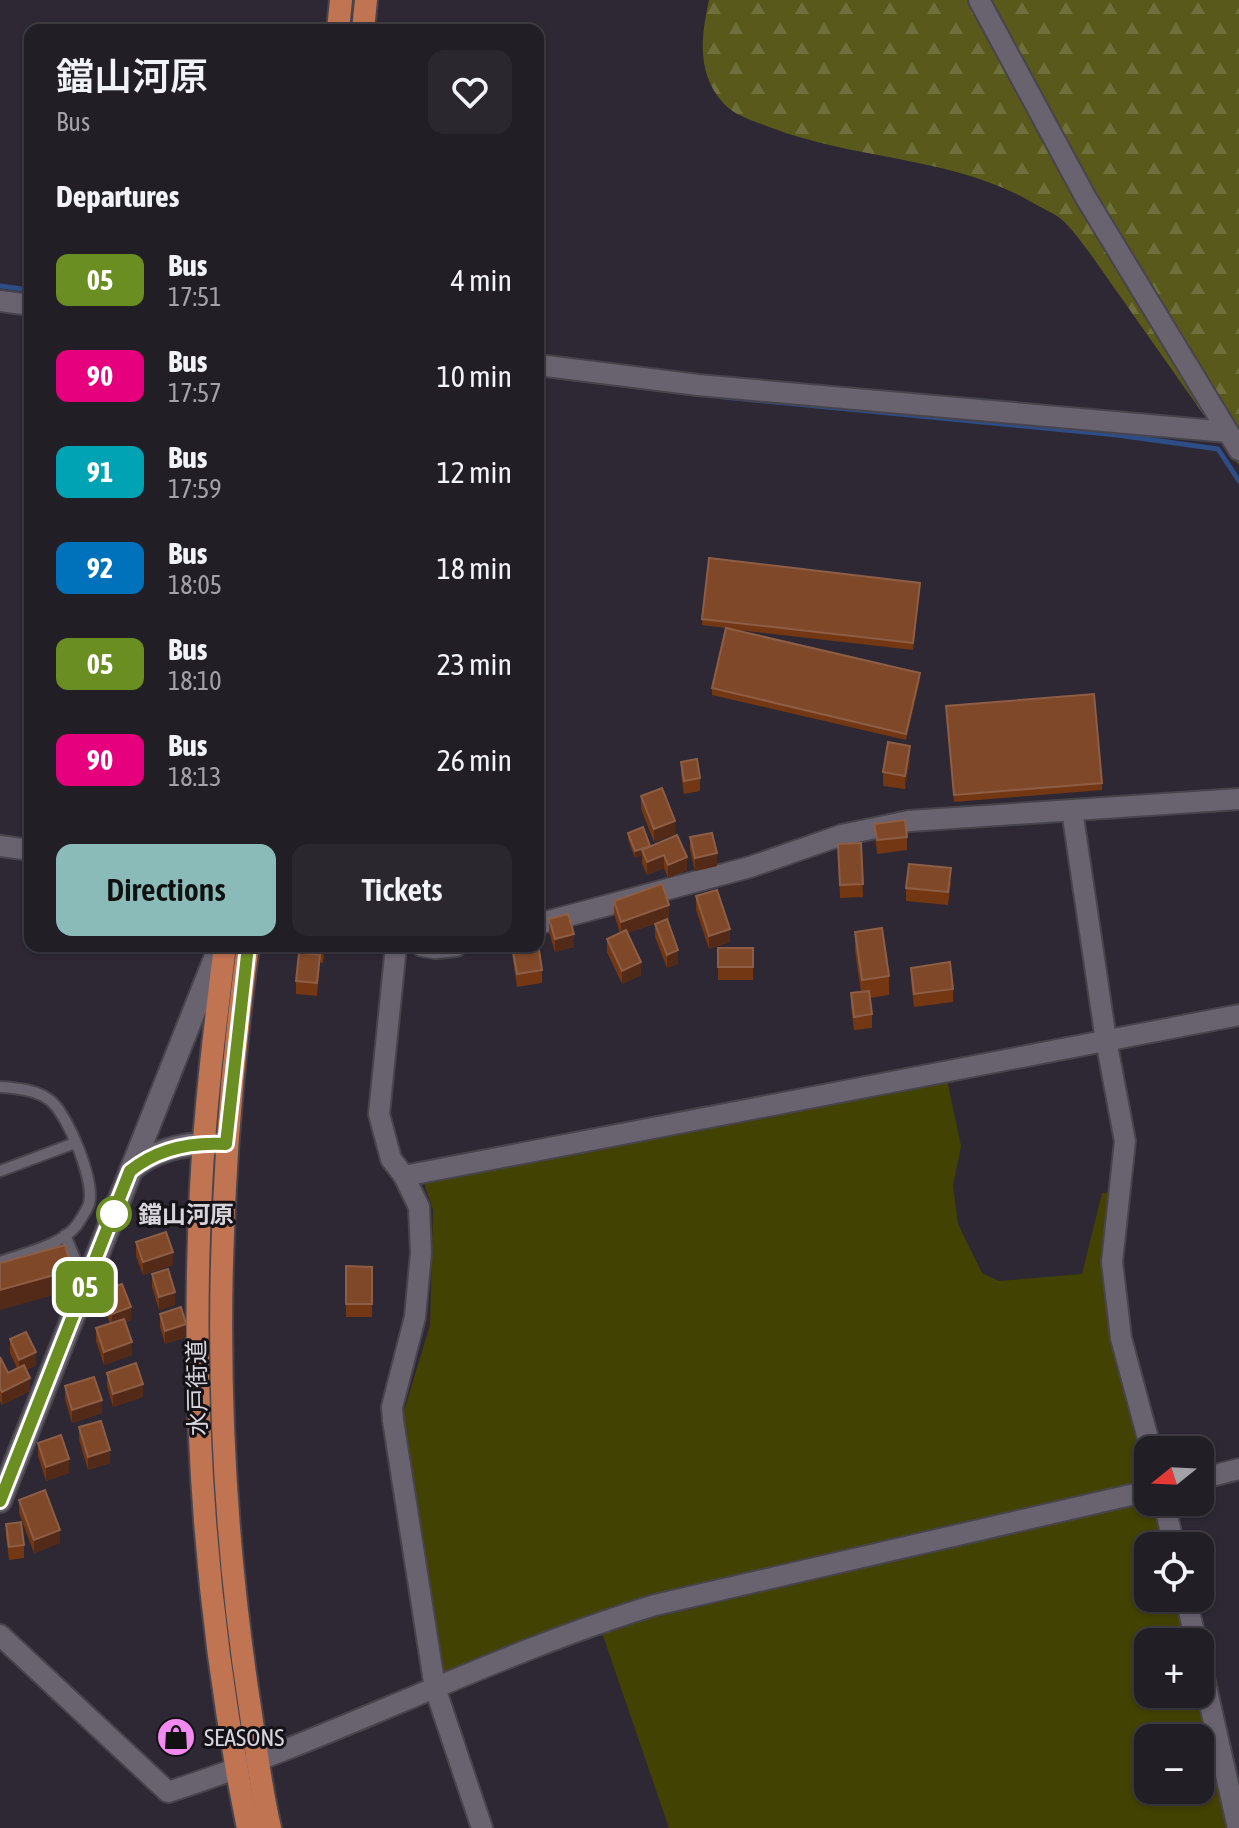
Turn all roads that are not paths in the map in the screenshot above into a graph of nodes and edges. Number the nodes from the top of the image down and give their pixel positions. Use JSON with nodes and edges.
{"nodes":[{"id":1,"x":341,"y":0,"type":"edge"},
{"id":2,"x":366,"y":0,"type":"edge"},
{"id":3,"x":979,"y":0,"type":"edge"},
{"id":4,"x":339,"y":24,"type":"edge"},
{"id":5,"x":364,"y":24,"type":"edge"},
{"id":6,"x":0,"y":301,"type":"edge"},
{"id":7,"x":24,"y":304,"type":"edge"},
{"id":8,"x":544,"y":366,"type":"edge"},
{"id":9,"x":1228,"y":432,"type":"junction"},
{"id":10,"x":1239,"y":450,"type":"edge"},
{"id":11,"x":1239,"y":799,"type":"edge"},
{"id":12,"x":1072,"y":810,"type":"junction"},
{"id":13,"x":0,"y":846,"type":"edge"},
{"id":14,"x":24,"y":849,"type":"edge"},
{"id":15,"x":544,"y":922,"type":"edge"},
{"id":16,"x":220,"y":952,"type":"edge"},
{"id":17,"x":222,"y":952,"type":"edge"},
{"id":18,"x":247,"y":952,"type":"edge"},
{"id":19,"x":395,"y":952,"type":"edge"},
{"id":20,"x":1239,"y":1015,"type":"edge"},
{"id":21,"x":1106,"y":1040,"type":"junction"},
{"id":22,"x":0,"y":1087,"type":"edge"},
{"id":23,"x":75,"y":1143,"type":"junction"},
{"id":24,"x":215,"y":1143,"type":"junction"},
{"id":25,"x":0,"y":1171,"type":"edge"},
{"id":26,"x":130,"y":1171,"type":"junction"},
{"id":27,"x":404,"y":1176,"type":"junction"},
{"id":28,"x":65,"y":1235,"type":"junction"},
{"id":29,"x":0,"y":1262,"type":"edge"},
{"id":30,"x":86,"y":1285,"type":"junction"},
{"id":31,"x":1147,"y":1436,"type":"edge"},
{"id":32,"x":1239,"y":1469,"type":"edge"},
{"id":33,"x":1214,"y":1475,"type":"edge"},
{"id":34,"x":1134,"y":1494,"type":"edge"},
{"id":35,"x":0,"y":1501,"type":"edge"},
{"id":36,"x":0,"y":1635,"type":"edge"},
{"id":37,"x":435,"y":1688,"type":"junction"},
{"id":38,"x":1211,"y":1708,"type":"edge"},
{"id":39,"x":258,"y":1762,"type":"junction"},
{"id":40,"x":237,"y":1770,"type":"junction"},
{"id":41,"x":248,"y":1828,"type":"edge"},
{"id":42,"x":270,"y":1828,"type":"edge"},
{"id":43,"x":482,"y":1828,"type":"edge"},
{"id":44,"x":1238,"y":1828,"type":"edge"}],
"edges":[{"from":1,"to":4,"type":"highway"},
{"from":2,"to":5,"type":"highway"},
{"from":3,"to":9,"type":"street"},
{"from":6,"to":7,"type":"street"},
{"from":8,"to":9,"type":"street"},
{"from":9,"to":10,"type":"street"},
{"from":11,"to":12,"type":"street"},
{"from":12,"to":15,"type":"street"},
{"from":12,"to":21,"type":"street"},
{"from":13,"to":14,"type":"street"},
{"from":16,"to":26,"type":"street"},
{"from":17,"to":24,"type":"highway","name":"水戸街道"},
{"from":18,"to":24,"type":"highway","name":"水戸街道"},
{"from":19,"to":27,"type":"street"},
{"from":20,"to":21,"type":"street"},
{"from":21,"to":27,"type":"street"},
{"from":21,"to":31,"type":"street"},
{"from":22,"to":23,"type":"lane"},
{"from":23,"to":25,"type":"lane"},
{"from":23,"to":28,"type":"lane"},
{"from":24,"to":26,"type":"street"},
{"from":24,"to":39,"type":"highway","name":"水戸街道"},
{"from":24,"to":40,"type":"highway","name":"水戸街道"},
{"from":26,"to":30,"type":"street"},
{"from":27,"to":37,"type":"street"},
{"from":28,"to":29,"type":"lane"},
{"from":28,"to":30,"type":"lane"},
{"from":30,"to":35,"type":"street"},
{"from":32,"to":33,"type":"street"},
{"from":34,"to":37,"type":"street"},
{"from":36,"to":40,"type":"street"},
{"from":37,"to":39,"type":"street"},
{"from":37,"to":43,"type":"street"},
{"from":38,"to":44,"type":"street"},
{"from":39,"to":40,"type":"street"},
{"from":39,"to":42,"type":"highway","name":"水戸街道"},
{"from":40,"to":41,"type":"highway","name":"水戸街道"}]}
